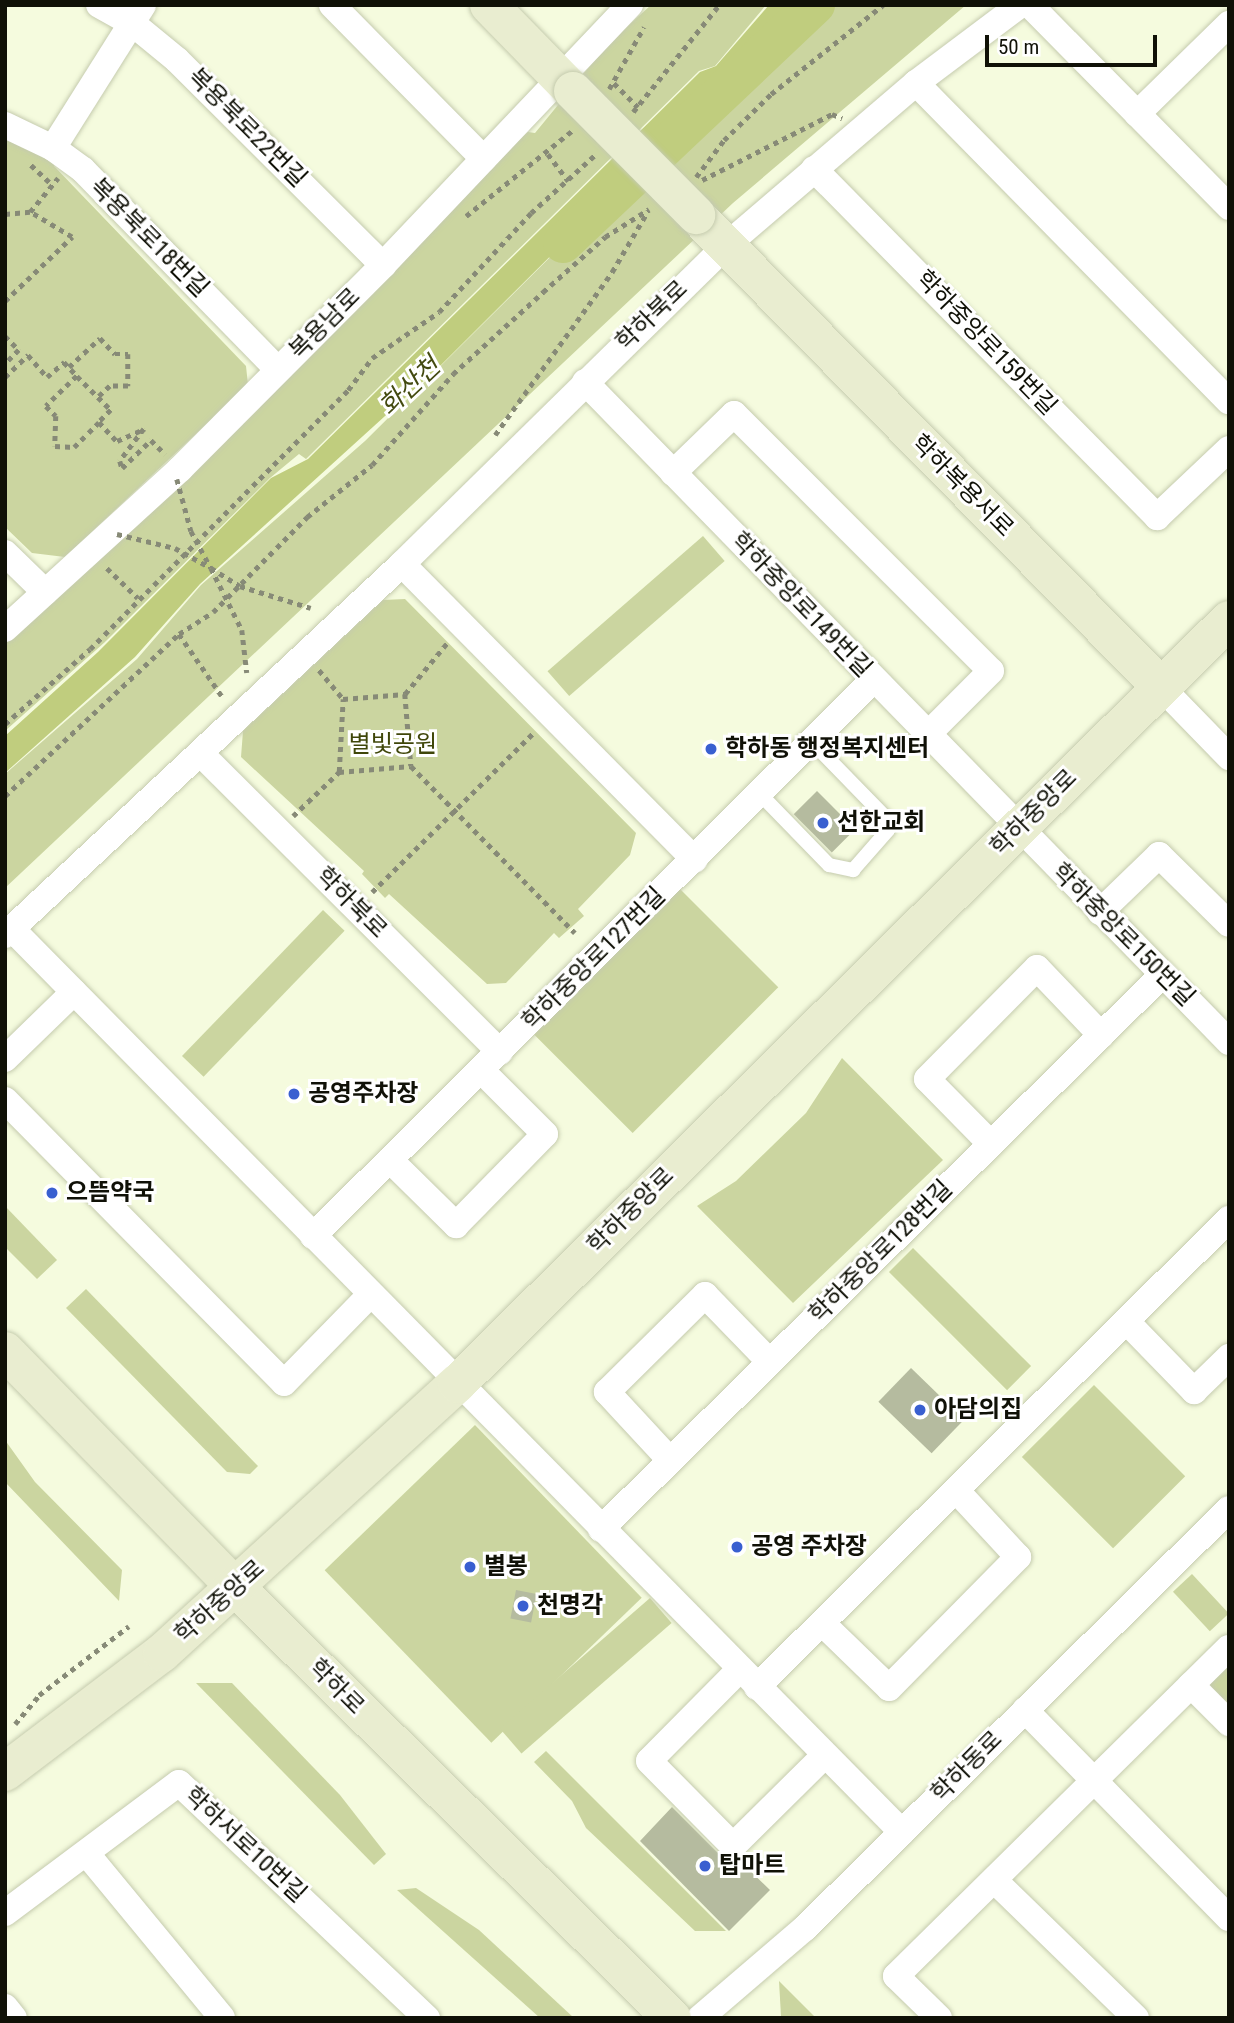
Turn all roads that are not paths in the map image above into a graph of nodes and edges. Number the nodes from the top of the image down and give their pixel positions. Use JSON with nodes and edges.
{"nodes":[{"id":1,"x":99,"y":5,"type":"edge"},
{"id":2,"x":332,"y":5,"type":"edge"},
{"id":3,"x":489,"y":5,"type":"edge"},
{"id":4,"x":1020,"y":5,"type":"edge"},
{"id":5,"x":1030,"y":5,"type":"edge"},
{"id":6,"x":640,"y":10,"type":"edge"},
{"id":7,"x":137,"y":14,"type":"edge"},
{"id":8,"x":1229,"y":24,"type":"edge"},
{"id":9,"x":916,"y":83,"type":"junction"},
{"id":10,"x":580,"y":97,"type":"junction"},
{"id":11,"x":1137,"y":114,"type":"junction"},
{"id":12,"x":5,"y":125,"type":"edge"},
{"id":13,"x":53,"y":148,"type":"junction"},
{"id":14,"x":484,"y":159,"type":"junction"},
{"id":15,"x":814,"y":169,"type":"junction"},
{"id":16,"x":1229,"y":207,"type":"edge"},
{"id":17,"x":727,"y":245,"type":"junction"},
{"id":18,"x":383,"y":265,"type":"junction"},
{"id":19,"x":278,"y":370,"type":"junction"},
{"id":20,"x":585,"y":382,"type":"junction"},
{"id":21,"x":1229,"y":401,"type":"edge"},
{"id":22,"x":1229,"y":449,"type":"edge"},
{"id":23,"x":673,"y":473,"type":"junction"},
{"id":24,"x":5,"y":553,"type":"edge"},
{"id":25,"x":402,"y":564,"type":"junction"},
{"id":26,"x":45,"y":592,"type":"junction"},
{"id":27,"x":1229,"y":620,"type":"edge"},
{"id":28,"x":5,"y":629,"type":"edge"},
{"id":29,"x":873,"y":680,"type":"junction"},
{"id":30,"x":1161,"y":687,"type":"junction"},
{"id":31,"x":927,"y":735,"type":"junction"},
{"id":32,"x":813,"y":743,"type":"junction"},
{"id":33,"x":201,"y":754,"type":"junction"},
{"id":34,"x":1229,"y":757,"type":"edge"},
{"id":35,"x":761,"y":795,"type":"junction"},
{"id":36,"x":1018,"y":828,"type":"junction"},
{"id":37,"x":695,"y":860,"type":"junction"},
{"id":38,"x":1100,"y":912,"type":"junction"},
{"id":39,"x":1229,"y":924,"type":"edge"},
{"id":40,"x":9,"y":932,"type":"edge"},
{"id":41,"x":1162,"y":975,"type":"junction"},
{"id":42,"x":74,"y":992,"type":"junction"},
{"id":43,"x":1101,"y":1035,"type":"junction"},
{"id":44,"x":1229,"y":1042,"type":"edge"},
{"id":45,"x":500,"y":1052,"type":"junction"},
{"id":46,"x":5,"y":1059,"type":"edge"},
{"id":47,"x":481,"y":1070,"type":"junction"},
{"id":48,"x":5,"y":1100,"type":"edge"},
{"id":49,"x":991,"y":1144,"type":"junction"},
{"id":50,"x":390,"y":1160,"type":"junction"},
{"id":51,"x":1229,"y":1219,"type":"edge"},
{"id":52,"x":313,"y":1236,"type":"junction"},
{"id":53,"x":370,"y":1295,"type":"junction"},
{"id":54,"x":1126,"y":1321,"type":"junction"},
{"id":55,"x":5,"y":1351,"type":"edge"},
{"id":56,"x":1229,"y":1357,"type":"edge"},
{"id":57,"x":770,"y":1362,"type":"junction"},
{"id":58,"x":457,"y":1384,"type":"junction"},
{"id":59,"x":670,"y":1460,"type":"junction"},
{"id":60,"x":956,"y":1490,"type":"junction"},
{"id":61,"x":1229,"y":1509,"type":"edge"},
{"id":62,"x":601,"y":1529,"type":"junction"},
{"id":63,"x":236,"y":1588,"type":"junction"},
{"id":64,"x":822,"y":1623,"type":"junction"},
{"id":65,"x":1229,"y":1648,"type":"edge"},
{"id":66,"x":749,"y":1678,"type":"junction"},
{"id":67,"x":1191,"y":1685,"type":"junction"},
{"id":68,"x":1025,"y":1710,"type":"junction"},
{"id":69,"x":1229,"y":1723,"type":"edge"},
{"id":70,"x":825,"y":1755,"type":"junction"},
{"id":71,"x":5,"y":1772,"type":"edge"},
{"id":72,"x":1094,"y":1781,"type":"junction"},
{"id":73,"x":902,"y":1832,"type":"junction"},
{"id":74,"x":87,"y":1854,"type":"junction"},
{"id":75,"x":994,"y":1880,"type":"junction"},
{"id":76,"x":5,"y":1913,"type":"edge"},
{"id":77,"x":1229,"y":1918,"type":"edge"},
{"id":78,"x":5,"y":2007,"type":"edge"},
{"id":79,"x":14,"y":2018,"type":"edge"},
{"id":80,"x":222,"y":2018,"type":"edge"},
{"id":81,"x":427,"y":2018,"type":"edge"},
{"id":82,"x":672,"y":2018,"type":"edge"},
{"id":83,"x":700,"y":2018,"type":"edge"},
{"id":84,"x":939,"y":2018,"type":"edge"},
{"id":85,"x":1136,"y":2018,"type":"edge"}],
"edges":[{"from":1,"to":7,"type":"street","name":"복용북로22번길"},
{"from":2,"to":14,"type":"street"},
{"from":3,"to":10,"type":"street"},
{"from":4,"to":9,"type":"street","name":"학하북로"},
{"from":5,"to":11,"type":"street"},
{"from":6,"to":10,"type":"street","name":"복용남로"},
{"from":7,"to":13,"type":"street"},
{"from":7,"to":18,"type":"street","name":"복용북로22번길"},
{"from":8,"to":11,"type":"street"},
{"from":9,"to":15,"type":"street","name":"학하북로"},
{"from":9,"to":21,"type":"street"},
{"from":10,"to":14,"type":"street","name":"복용남로"},
{"from":10,"to":17,"type":"street","name":"학하복용서로","bridge":true},
{"from":11,"to":16,"type":"street"},
{"from":12,"to":13,"type":"street","name":"복용북로18번길"},
{"from":13,"to":19,"type":"street","name":"복용북로18번길"},
{"from":14,"to":18,"type":"street","name":"복용남로"},
{"from":15,"to":17,"type":"street","name":"학하북로"},
{"from":15,"to":22,"type":"street","name":"학하중앙로159번길"},
{"from":17,"to":20,"type":"street","name":"학하북로"},
{"from":17,"to":30,"type":"street","name":"학하복용서로"},
{"from":18,"to":19,"type":"street","name":"복용남로"},
{"from":19,"to":26,"type":"street","name":"복용남로"},
{"from":20,"to":23,"type":"street","name":"학하중앙로149번길"},
{"from":20,"to":25,"type":"street","name":"학하북로"},
{"from":23,"to":29,"type":"street","name":"학하중앙로149번길"},
{"from":23,"to":31,"type":"street"},
{"from":24,"to":26,"type":"street"},
{"from":25,"to":33,"type":"street","name":"학하북로"},
{"from":25,"to":37,"type":"street"},
{"from":26,"to":28,"type":"street","name":"복용남로"},
{"from":27,"to":30,"type":"street","name":"학하중앙로"},
{"from":29,"to":31,"type":"street","name":"학하중앙로149번길"},
{"from":29,"to":32,"type":"street","name":"학하중앙로127번길"},
{"from":30,"to":34,"type":"street","name":"학하복용서로"},
{"from":30,"to":36,"type":"street","name":"학하중앙로"},
{"from":31,"to":36,"type":"street","name":"학하중앙로149번길"},
{"from":32,"to":35,"type":"street","name":"학하중앙로127번길"},
{"from":32,"to":35,"type":"lane"},
{"from":33,"to":40,"type":"street","name":"학하북로"},
{"from":33,"to":45,"type":"street","name":"학하북로"},
{"from":35,"to":37,"type":"street","name":"학하중앙로127번길"},
{"from":36,"to":38,"type":"street","name":"학하중앙로150번길"},
{"from":36,"to":58,"type":"street","name":"학하중앙로"},
{"from":37,"to":45,"type":"street","name":"학하중앙로127번길"},
{"from":38,"to":39,"type":"street"},
{"from":38,"to":41,"type":"street","name":"학하중앙로150번길"},
{"from":40,"to":42,"type":"street"},
{"from":41,"to":43,"type":"street","name":"학하중앙로128번길"},
{"from":41,"to":44,"type":"street","name":"학하중앙로150번길"},
{"from":42,"to":46,"type":"street"},
{"from":42,"to":52,"type":"street"},
{"from":43,"to":49,"type":"street","name":"학하중앙로128번길"},
{"from":43,"to":49,"type":"street"},
{"from":45,"to":47,"type":"street","name":"학하중앙로127번길"},
{"from":47,"to":50,"type":"street","name":"학하중앙로127번길"},
{"from":47,"to":50,"type":"street"},
{"from":48,"to":53,"type":"street"},
{"from":49,"to":57,"type":"street","name":"학하중앙로128번길"},
{"from":50,"to":52,"type":"street","name":"학하중앙로127번길"},
{"from":51,"to":54,"type":"street"},
{"from":52,"to":53,"type":"street"},
{"from":53,"to":58,"type":"street"},
{"from":54,"to":56,"type":"street"},
{"from":54,"to":60,"type":"street"},
{"from":55,"to":63,"type":"street","name":"학하로"},
{"from":57,"to":59,"type":"street","name":"학하중앙로128번길"},
{"from":57,"to":59,"type":"street"},
{"from":58,"to":62,"type":"street"},
{"from":58,"to":63,"type":"street","name":"학하중앙로"},
{"from":59,"to":62,"type":"street","name":"학하중앙로128번길"},
{"from":60,"to":64,"type":"street"},
{"from":60,"to":64,"type":"street"},
{"from":61,"to":68,"type":"street","name":"학하동로"},
{"from":62,"to":66,"type":"street"},
{"from":63,"to":71,"type":"street","name":"학하중앙로"},
{"from":63,"to":82,"type":"street","name":"학하로"},
{"from":64,"to":66,"type":"street"},
{"from":65,"to":67,"type":"street"},
{"from":66,"to":70,"type":"street"},
{"from":66,"to":70,"type":"street"},
{"from":67,"to":69,"type":"street"},
{"from":67,"to":72,"type":"street"},
{"from":68,"to":72,"type":"street"},
{"from":68,"to":73,"type":"street","name":"학하동로"},
{"from":70,"to":73,"type":"street"},
{"from":72,"to":75,"type":"street"},
{"from":72,"to":77,"type":"street"},
{"from":73,"to":83,"type":"street","name":"학하동로"},
{"from":74,"to":76,"type":"street"},
{"from":74,"to":80,"type":"street"},
{"from":74,"to":81,"type":"street","name":"학하서로10번길"},
{"from":75,"to":84,"type":"street"},
{"from":75,"to":85,"type":"street"},
{"from":78,"to":79,"type":"street"}]}
